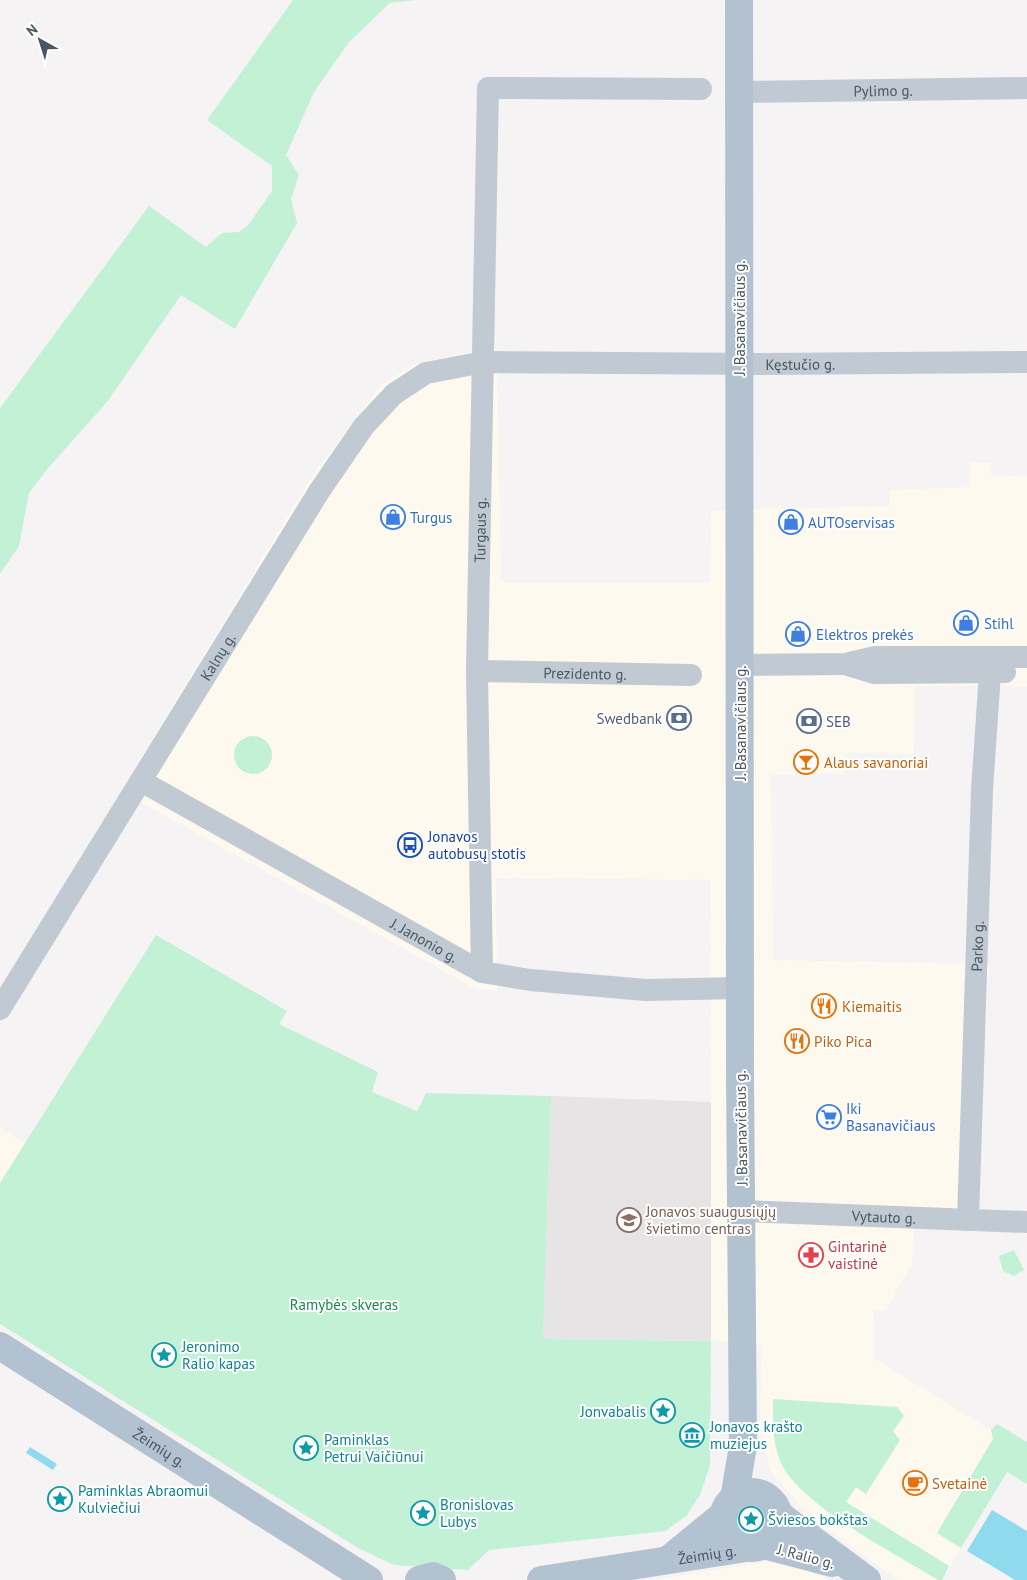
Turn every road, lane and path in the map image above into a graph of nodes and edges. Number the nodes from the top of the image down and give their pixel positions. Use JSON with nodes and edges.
{"nodes":[{"id":1,"x":739,"y":0,"type":"edge"},
{"id":2,"x":1027,"y":88,"type":"edge"},
{"id":3,"x":701,"y":89,"type":"dead end"},
{"id":4,"x":739,"y":92,"type":"junction"},
{"id":5,"x":484,"y":362,"type":"junction"},
{"id":6,"x":1027,"y":362,"type":"edge"},
{"id":7,"x":740,"y":364,"type":"junction"},
{"id":8,"x":1027,"y":657,"type":"edge"},
{"id":9,"x":845,"y":664,"type":"junction"},
{"id":10,"x":739,"y":665,"type":"junction"},
{"id":11,"x":477,"y":671,"type":"junction"},
{"id":12,"x":1027,"y":672,"type":"edge"},
{"id":13,"x":990,"y":673,"type":"junction"},
{"id":14,"x":691,"y":675,"type":"dead end"},
{"id":15,"x":141,"y":781,"type":"junction"},
{"id":16,"x":482,"y":972,"type":"junction"},
{"id":17,"x":740,"y":988,"type":"junction"},
{"id":18,"x":0,"y":1009,"type":"edge"},
{"id":19,"x":742,"y":1211,"type":"junction"},
{"id":20,"x":968,"y":1220,"type":"junction"},
{"id":21,"x":1027,"y":1222,"type":"edge"},
{"id":22,"x":0,"y":1346,"type":"edge"},
{"id":23,"x":743,"y":1446,"type":"junction"},
{"id":24,"x":773,"y":1506,"type":"junction"},
{"id":25,"x":729,"y":1507,"type":"junction"},
{"id":26,"x":755,"y":1546,"type":"junction"},
{"id":27,"x":668,"y":1560,"type":"junction"},
{"id":28,"x":857,"y":1574,"type":"edge"},
{"id":29,"x":369,"y":1580,"type":"edge"},
{"id":30,"x":419,"y":1580,"type":"edge"},
{"id":31,"x":442,"y":1580,"type":"edge"},
{"id":32,"x":541,"y":1580,"type":"edge"}],
"edges":[{"from":1,"to":4,"type":"main road","name":"J. Basanavičiaus g."},
{"from":2,"to":4,"type":"street","name":"Pylimo g."},
{"from":3,"to":5,"type":"street","name":"Turgaus g."},
{"from":4,"to":7,"type":"main road","name":"J. Basanavičiaus g."},
{"from":5,"to":7,"type":"street","name":"Kęstučio g."},
{"from":5,"to":11,"type":"street","name":"Turgaus g."},
{"from":5,"to":15,"type":"street","name":"Kalnų g."},
{"from":6,"to":7,"type":"street","name":"Kęstučio g."},
{"from":7,"to":10,"type":"main road","name":"J. Basanavičiaus g."},
{"from":8,"to":9,"type":"street"},
{"from":9,"to":10,"type":"street"},
{"from":9,"to":13,"type":"street"},
{"from":10,"to":17,"type":"main road","name":"J. Basanavičiaus g."},
{"from":11,"to":14,"type":"street","name":"Prezidento g."},
{"from":11,"to":16,"type":"street","name":"Turgaus g."},
{"from":12,"to":13,"type":"street"},
{"from":13,"to":20,"type":"street","name":"Parko g."},
{"from":15,"to":16,"type":"street","name":"J. Janonio g."},
{"from":15,"to":18,"type":"street","name":"Kalnų g."},
{"from":16,"to":17,"type":"street","name":"J. Janonio g."},
{"from":17,"to":19,"type":"main road","name":"J. Basanavičiaus g."},
{"from":19,"to":20,"type":"street","name":"Vytauto g."},
{"from":19,"to":23,"type":"main road","name":"J. Basanavičiaus g."},
{"from":20,"to":21,"type":"street","name":"Vytauto g."},
{"from":22,"to":29,"type":"main road","name":"Žeimių g."},
{"from":23,"to":24,"type":"main road","name":"J. Basanavičiaus g."},
{"from":23,"to":25,"type":"main road","name":"J. Basanavičiaus g."},
{"from":24,"to":25,"type":"main road"},
{"from":24,"to":26,"type":"main road"},
{"from":24,"to":28,"type":"main road","name":"J. Ralio g."},
{"from":25,"to":26,"type":"main road"},
{"from":25,"to":27,"type":"main road","name":"Žeimių g."},
{"from":26,"to":27,"type":"main road","name":"Žeimių g."},
{"from":26,"to":28,"type":"main road","name":"J. Ralio g."},
{"from":27,"to":32,"type":"main road","name":"Žeimių g."},
{"from":30,"to":31,"type":"main road"}]}
